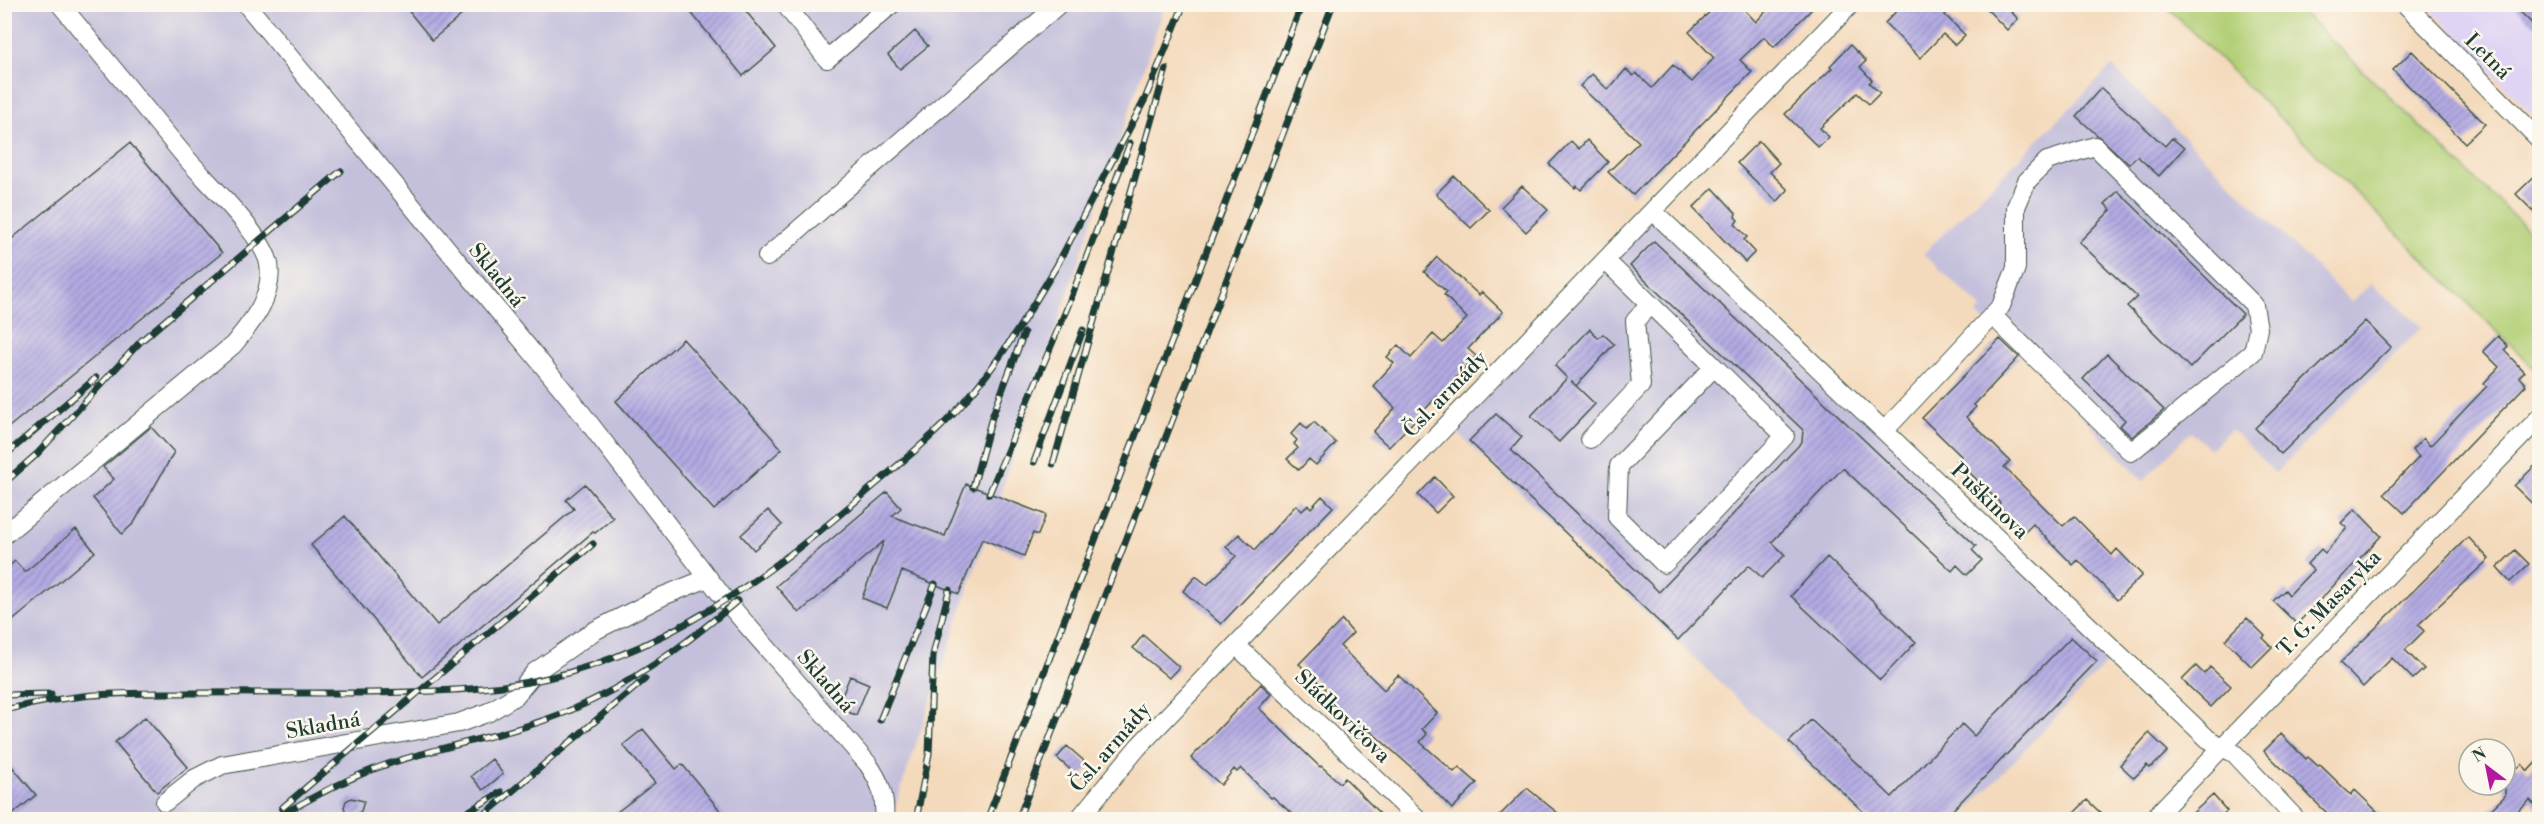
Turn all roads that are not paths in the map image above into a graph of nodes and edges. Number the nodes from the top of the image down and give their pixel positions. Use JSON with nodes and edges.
{"nodes":[{"id":1,"x":60,"y":4,"type":"edge"},
{"id":2,"x":246,"y":4,"type":"edge"},
{"id":3,"x":785,"y":4,"type":"edge"},
{"id":4,"x":892,"y":4,"type":"edge"},
{"id":5,"x":1059,"y":4,"type":"edge"},
{"id":6,"x":1851,"y":4,"type":"edge"},
{"id":7,"x":2414,"y":7,"type":"edge"},
{"id":8,"x":2540,"y":140,"type":"edge"},
{"id":9,"x":1654,"y":212,"type":"junction"},
{"id":10,"x":767,"y":257,"type":"dead end"},
{"id":11,"x":1606,"y":261,"type":"junction"},
{"id":12,"x":1650,"y":304,"type":"junction"},
{"id":13,"x":1993,"y":316,"type":"junction"},
{"id":14,"x":1714,"y":367,"type":"junction"},
{"id":15,"x":2540,"y":417,"type":"edge"},
{"id":16,"x":1884,"y":431,"type":"junction"},
{"id":17,"x":1590,"y":439,"type":"dead end"},
{"id":18,"x":4,"y":535,"type":"edge"},
{"id":19,"x":708,"y":578,"type":"junction"},
{"id":20,"x":1236,"y":645,"type":"junction"},
{"id":21,"x":2222,"y":746,"type":"junction"},
{"id":22,"x":165,"y":802,"type":"dead end"},
{"id":23,"x":884,"y":819,"type":"edge"},
{"id":24,"x":1078,"y":819,"type":"edge"},
{"id":25,"x":1419,"y":819,"type":"edge"},
{"id":26,"x":2152,"y":819,"type":"edge"},
{"id":27,"x":2297,"y":819,"type":"edge"}],
"edges":[{"from":1,"to":18,"type":"street"},
{"from":2,"to":19,"type":"street","name":"Skladná"},
{"from":3,"to":4,"type":"street"},
{"from":5,"to":10,"type":"street"},
{"from":6,"to":9,"type":"street","name":"Čsl. armády"},
{"from":7,"to":8,"type":"street","name":"Letná"},
{"from":9,"to":11,"type":"street","name":"Čsl. armády"},
{"from":9,"to":16,"type":"street","name":"Puškinova"},
{"from":11,"to":12,"type":"street"},
{"from":11,"to":20,"type":"street","name":"Čsl. armády"},
{"from":12,"to":14,"type":"street"},
{"from":12,"to":17,"type":"street"},
{"from":13,"to":13,"type":"street"},
{"from":13,"to":16,"type":"street"},
{"from":14,"to":14,"type":"street"},
{"from":15,"to":21,"type":"street","name":"T. G. Masaryka"},
{"from":16,"to":21,"type":"street","name":"Puškinova"},
{"from":19,"to":22,"type":"street","name":"Skladná"},
{"from":19,"to":23,"type":"street","name":"Skladná"},
{"from":20,"to":24,"type":"street","name":"Čsl. armády"},
{"from":20,"to":25,"type":"street","name":"Sládkovičova"},
{"from":21,"to":26,"type":"street","name":"T. G. Masaryka"},
{"from":21,"to":27,"type":"street","name":"Puškinova"}]}
